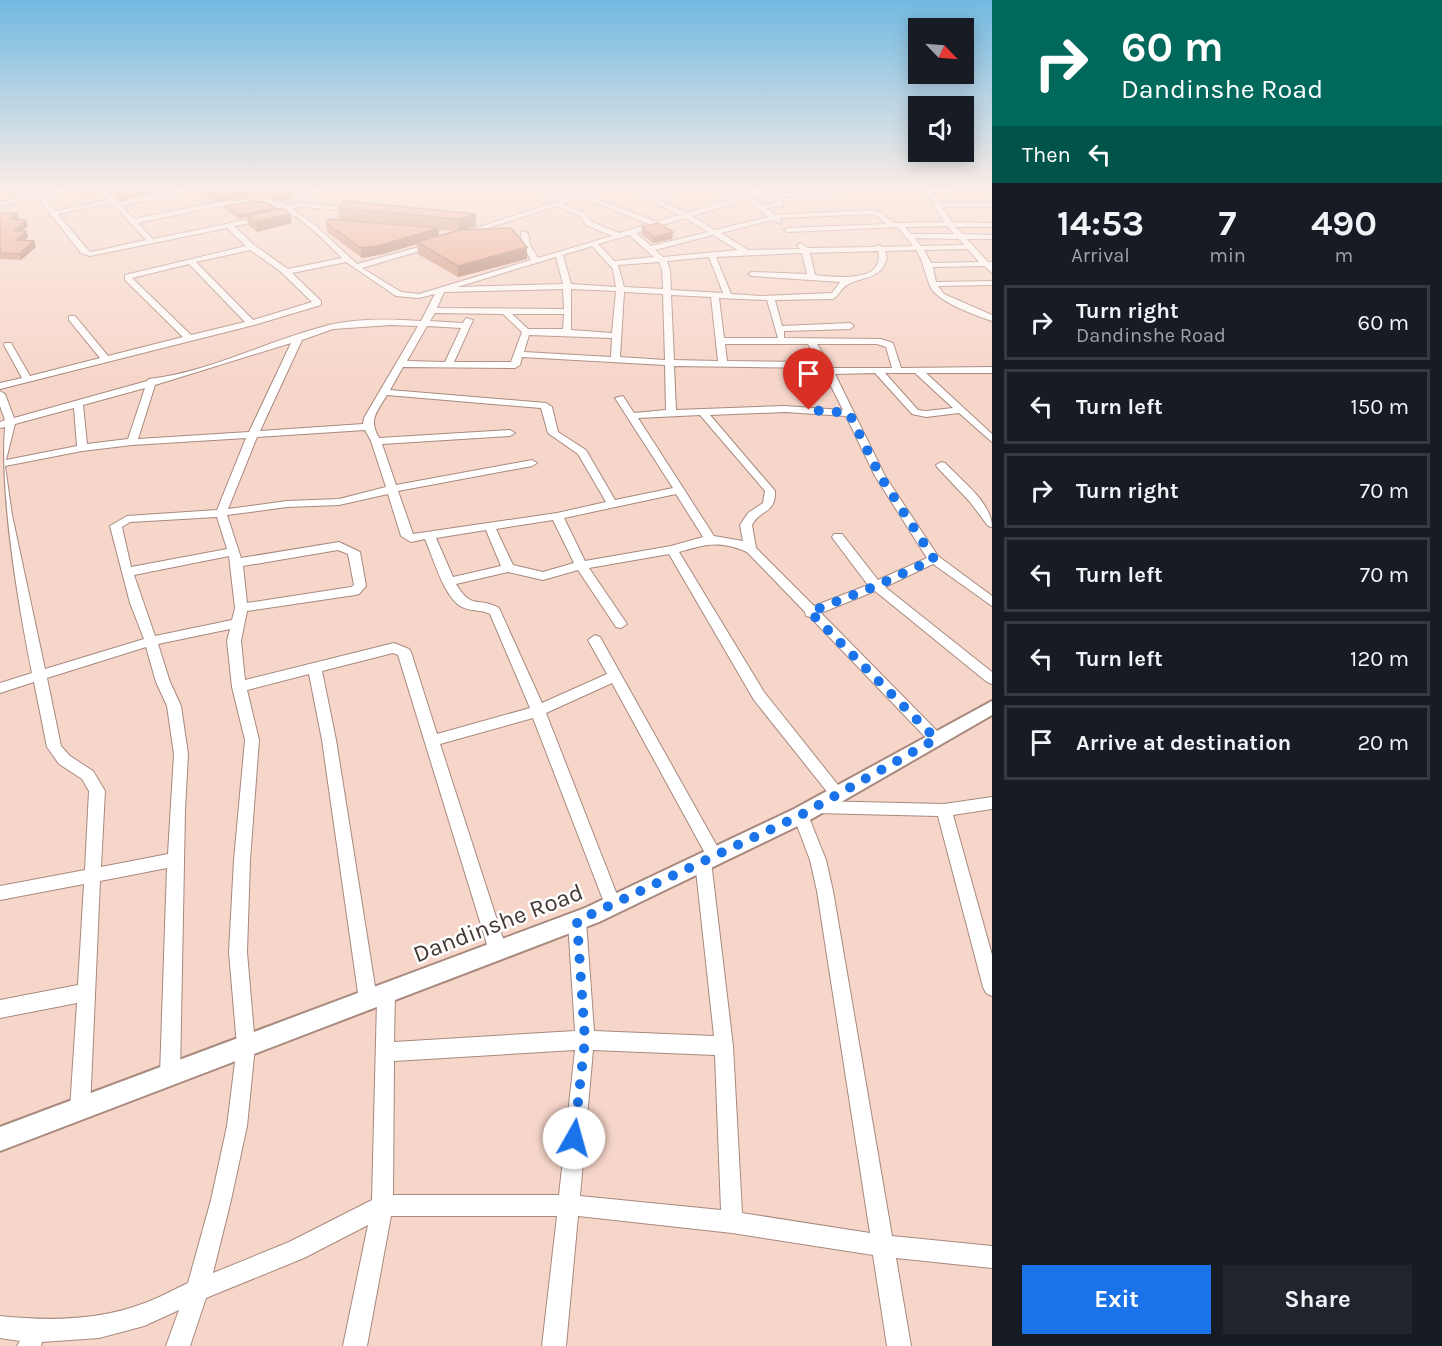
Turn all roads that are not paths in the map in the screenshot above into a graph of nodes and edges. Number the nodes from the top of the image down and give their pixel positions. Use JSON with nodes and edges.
{"nodes":[{"id":1,"x":805,"y":250,"type":"edge"},
{"id":2,"x":87,"y":251,"type":"edge"},
{"id":3,"x":106,"y":251,"type":"edge"},
{"id":4,"x":233,"y":251,"type":"edge"},
{"id":5,"x":256,"y":251,"type":"edge"},
{"id":6,"x":339,"y":251,"type":"edge"},
{"id":7,"x":410,"y":251,"type":"edge"},
{"id":8,"x":530,"y":251,"type":"edge"},
{"id":9,"x":566,"y":251,"type":"edge"},
{"id":10,"x":601,"y":251,"type":"edge"},
{"id":11,"x":652,"y":251,"type":"edge"},
{"id":12,"x":781,"y":251,"type":"edge"},
{"id":13,"x":882,"y":251,"type":"edge"},
{"id":14,"x":920,"y":251,"type":"edge"},
{"id":15,"x":975,"y":251,"type":"edge"},
{"id":16,"x":746,"y":252,"type":"joint"},
{"id":17,"x":558,"y":253,"type":"junction"},
{"id":18,"x":712,"y":256,"type":"junction"},
{"id":19,"x":347,"y":258,"type":"junction"},
{"id":20,"x":190,"y":260,"type":"junction"},
{"id":21,"x":536,"y":260,"type":"junction"},
{"id":22,"x":663,"y":261,"type":"junction"},
{"id":23,"x":614,"y":263,"type":"junction"},
{"id":24,"x":928,"y":265,"type":"junction"},
{"id":25,"x":356,"y":267,"type":"junction"},
{"id":26,"x":990,"y":267,"type":"edge"},
{"id":27,"x":287,"y":272,"type":"junction"},
{"id":28,"x":752,"y":274,"type":"dead end"},
{"id":29,"x":812,"y":277,"type":"junction"},
{"id":30,"x":852,"y":281,"type":"junction"},
{"id":31,"x":992,"y":283,"type":"edge"},
{"id":32,"x":932,"y":284,"type":"junction"},
{"id":33,"x":568,"y":286,"type":"junction"},
{"id":34,"x":620,"y":287,"type":"junction"},
{"id":35,"x":441,"y":290,"type":"junction"},
{"id":36,"x":667,"y":291,"type":"junction"},
{"id":37,"x":715,"y":295,"type":"junction"},
{"id":38,"x":728,"y":296,"type":"junction"},
{"id":39,"x":770,"y":298,"type":"junction"},
{"id":40,"x":432,"y":310,"type":"junction"},
{"id":41,"x":472,"y":312,"type":"junction"},
{"id":42,"x":567,"y":312,"type":"junction"},
{"id":43,"x":507,"y":313,"type":"junction"},
{"id":44,"x":72,"y":318,"type":"dead end"},
{"id":45,"x":992,"y":318,"type":"edge"},
{"id":46,"x":251,"y":323,"type":"junction"},
{"id":47,"x":424,"y":324,"type":"junction"},
{"id":48,"x":466,"y":326,"type":"junction"},
{"id":49,"x":850,"y":326,"type":"dead end"},
{"id":50,"x":778,"y":329,"type":"junction"},
{"id":51,"x":526,"y":332,"type":"junction"},
{"id":52,"x":567,"y":332,"type":"junction"},
{"id":53,"x":616,"y":336,"type":"junction"},
{"id":54,"x":189,"y":338,"type":"junction"},
{"id":55,"x":298,"y":338,"type":"junction"},
{"id":56,"x":782,"y":340,"type":"junction"},
{"id":57,"x":810,"y":340,"type":"junction"},
{"id":58,"x":720,"y":341,"type":"junction"},
{"id":59,"x":8,"y":345,"type":"dead end"},
{"id":60,"x":519,"y":354,"type":"junction"},
{"id":61,"x":106,"y":359,"type":"junction"},
{"id":62,"x":615,"y":360,"type":"junction"},
{"id":63,"x":669,"y":363,"type":"junction"},
{"id":64,"x":400,"y":364,"type":"junction"},
{"id":65,"x":448,"y":365,"type":"junction"},
{"id":66,"x":723,"y":365,"type":"junction"},
{"id":67,"x":826,"y":368,"type":"junction"},
{"id":68,"x":897,"y":369,"type":"junction"},
{"id":69,"x":916,"y":369,"type":"junction"},
{"id":70,"x":877,"y":370,"type":"junction"},
{"id":71,"x":992,"y":370,"type":"edge"},
{"id":72,"x":27,"y":379,"type":"junction"},
{"id":73,"x":152,"y":381,"type":"junction"},
{"id":74,"x":0,"y":386,"type":"edge"},
{"id":75,"x":384,"y":392,"type":"junction"},
{"id":76,"x":0,"y":394,"type":"edge"},
{"id":77,"x":620,"y":398,"type":"dead end"},
{"id":78,"x":78,"y":403,"type":"junction"},
{"id":79,"x":963,"y":410,"type":"junction"},
{"id":80,"x":703,"y":412,"type":"junction"},
{"id":81,"x":671,"y":413,"type":"junction"},
{"id":82,"x":849,"y":413,"type":"junction"},
{"id":83,"x":631,"y":416,"type":"junction"},
{"id":84,"x":5,"y":424,"type":"edge"},
{"id":85,"x":368,"y":426,"type":"junction"},
{"id":86,"x":510,"y":433,"type":"dead end"},
{"id":87,"x":254,"y":434,"type":"junction"},
{"id":88,"x":992,"y":439,"type":"edge"},
{"id":89,"x":376,"y":441,"type":"junction"},
{"id":90,"x":132,"y":442,"type":"junction"},
{"id":91,"x":82,"y":448,"type":"junction"},
{"id":92,"x":532,"y":463,"type":"dead end"},
{"id":93,"x":0,"y":464,"type":"edge"},
{"id":94,"x":941,"y":465,"type":"dead end"},
{"id":95,"x":393,"y":489,"type":"junction"},
{"id":96,"x":680,"y":490,"type":"junction"},
{"id":97,"x":612,"y":504,"type":"junction"},
{"id":98,"x":221,"y":513,"type":"junction"},
{"id":99,"x":557,"y":516,"type":"junction"},
{"id":100,"x":3,"y":517,"type":"edge"},
{"id":101,"x":992,"y":524,"type":"edge"},
{"id":102,"x":489,"y":525,"type":"junction"},
{"id":103,"x":430,"y":537,"type":"junction"},
{"id":104,"x":838,"y":537,"type":"dead end"},
{"id":105,"x":710,"y":539,"type":"junction"},
{"id":106,"x":751,"y":549,"type":"junction"},
{"id":107,"x":672,"y":550,"type":"junction"},
{"id":108,"x":235,"y":557,"type":"junction"},
{"id":109,"x":934,"y":559,"type":"junction"},
{"id":110,"x":581,"y":565,"type":"junction"},
{"id":111,"x":508,"y":568,"type":"junction"},
{"id":112,"x":126,"y":572,"type":"junction"},
{"id":113,"x":450,"y":582,"type":"junction"},
{"id":114,"x":876,"y":586,"type":"junction"},
{"id":115,"x":992,"y":602,"type":"edge"},
{"id":116,"x":810,"y":612,"type":"junction"},
{"id":117,"x":239,"y":616,"type":"junction"},
{"id":118,"x":621,"y":624,"type":"dead end"},
{"id":119,"x":596,"y":640,"type":"dead end"},
{"id":120,"x":152,"y":641,"type":"junction"},
{"id":121,"x":315,"y":668,"type":"junction"},
{"id":122,"x":40,"y":675,"type":"junction"},
{"id":123,"x":616,"y":676,"type":"junction"},
{"id":124,"x":992,"y":679,"type":"edge"},
{"id":125,"x":239,"y":687,"type":"junction"},
{"id":126,"x":0,"y":688,"type":"edge"},
{"id":127,"x":992,"y":707,"type":"edge"},
{"id":128,"x":538,"y":711,"type":"junction"},
{"id":129,"x":936,"y":739,"type":"junction"},
{"id":130,"x":432,"y":741,"type":"junction"},
{"id":131,"x":837,"y":794,"type":"junction"},
{"id":132,"x":992,"y":803,"type":"edge"},
{"id":133,"x":944,"y":810,"type":"junction"},
{"id":134,"x":808,"y":811,"type":"junction"},
{"id":135,"x":708,"y":858,"type":"junction"},
{"id":136,"x":175,"y":860,"type":"junction"},
{"id":137,"x":92,"y":874,"type":"junction"},
{"id":138,"x":0,"y":893,"type":"edge"},
{"id":139,"x":613,"y":905,"type":"junction"},
{"id":140,"x":577,"y":921,"type":"junction"},
{"id":141,"x":498,"y":951,"type":"junction"},
{"id":142,"x":992,"y":987,"type":"edge"},
{"id":143,"x":86,"y":992,"type":"junction"},
{"id":144,"x":377,"y":996,"type":"junction"},
{"id":145,"x":0,"y":1009,"type":"edge"},
{"id":146,"x":585,"y":1040,"type":"junction"},
{"id":147,"x":246,"y":1046,"type":"junction"},
{"id":148,"x":724,"y":1046,"type":"junction"},
{"id":149,"x":385,"y":1052,"type":"junction"},
{"id":150,"x":170,"y":1075,"type":"junction"},
{"id":151,"x":80,"y":1109,"type":"junction"},
{"id":152,"x":0,"y":1139,"type":"edge"},
{"id":153,"x":570,"y":1205,"type":"junction"},
{"id":154,"x":382,"y":1206,"type":"junction"},
{"id":155,"x":732,"y":1222,"type":"junction"},
{"id":156,"x":883,"y":1246,"type":"junction"},
{"id":157,"x":992,"y":1257,"type":"edge"},
{"id":158,"x":197,"y":1290,"type":"junction"},
{"id":159,"x":0,"y":1327,"type":"edge"},
{"id":160,"x":32,"y":1339,"type":"edge"},
{"id":161,"x":178,"y":1346,"type":"edge"},
{"id":162,"x":355,"y":1346,"type":"edge"},
{"id":163,"x":554,"y":1346,"type":"edge"},
{"id":164,"x":899,"y":1346,"type":"edge"}],
"edges":[{"from":1,"to":29,"type":"street"},
{"from":2,"to":3,"type":"street"},
{"from":4,"to":20,"type":"street"},
{"from":5,"to":27,"type":"street"},
{"from":6,"to":19,"type":"street"},
{"from":7,"to":25,"type":"street"},
{"from":8,"to":21,"type":"street"},
{"from":9,"to":17,"type":"street"},
{"from":10,"to":23,"type":"street"},
{"from":11,"to":22,"type":"street"},
{"from":12,"to":16,"type":"street"},
{"from":13,"to":30,"type":"street"},
{"from":14,"to":24,"type":"street"},
{"from":15,"to":26,"type":"street"},
{"from":16,"to":18,"type":"street"},
{"from":17,"to":21,"type":"street"},
{"from":17,"to":33,"type":"street"},
{"from":18,"to":22,"type":"street"},
{"from":18,"to":38,"type":"street"},
{"from":19,"to":25,"type":"street"},
{"from":19,"to":27,"type":"street"},
{"from":20,"to":46,"type":"street"},
{"from":20,"to":54,"type":"street"},
{"from":21,"to":35,"type":"street"},
{"from":22,"to":23,"type":"street"},
{"from":22,"to":36,"type":"street"},
{"from":23,"to":34,"type":"street"},
{"from":24,"to":26,"type":"street"},
{"from":24,"to":32,"type":"street"},
{"from":25,"to":35,"type":"street"},
{"from":27,"to":46,"type":"street"},
{"from":28,"to":29,"type":"street"},
{"from":29,"to":30,"type":"street"},
{"from":30,"to":39,"type":"street"},
{"from":31,"to":32,"type":"street"},
{"from":32,"to":45,"type":"street"},
{"from":33,"to":34,"type":"street"},
{"from":33,"to":35,"type":"street"},
{"from":33,"to":42,"type":"street"},
{"from":34,"to":36,"type":"street"},
{"from":34,"to":53,"type":"street"},
{"from":35,"to":40,"type":"street"},
{"from":36,"to":37,"type":"street"},
{"from":36,"to":63,"type":"street"},
{"from":37,"to":38,"type":"street"},
{"from":37,"to":58,"type":"street"},
{"from":38,"to":39,"type":"street"},
{"from":39,"to":50,"type":"street"},
{"from":40,"to":41,"type":"street"},
{"from":40,"to":47,"type":"street"},
{"from":41,"to":43,"type":"street"},
{"from":41,"to":48,"type":"street"},
{"from":42,"to":43,"type":"street"},
{"from":42,"to":52,"type":"street"},
{"from":43,"to":51,"type":"street"},
{"from":44,"to":61,"type":"street"},
{"from":46,"to":54,"type":"street"},
{"from":47,"to":48,"type":"street"},
{"from":47,"to":55,"type":"street"},
{"from":47,"to":64,"type":"street"},
{"from":48,"to":65,"type":"street"},
{"from":49,"to":50,"type":"street"},
{"from":50,"to":56,"type":"street"},
{"from":51,"to":52,"type":"street"},
{"from":51,"to":60,"type":"street"},
{"from":52,"to":53,"type":"street"},
{"from":53,"to":62,"type":"street"},
{"from":54,"to":61,"type":"street"},
{"from":55,"to":73,"type":"street"},
{"from":55,"to":87,"type":"street"},
{"from":56,"to":57,"type":"street"},
{"from":56,"to":58,"type":"street"},
{"from":57,"to":67,"type":"street"},
{"from":57,"to":68,"type":"street"},
{"from":58,"to":66,"type":"street"},
{"from":59,"to":72,"type":"street"},
{"from":60,"to":62,"type":"street"},
{"from":60,"to":65,"type":"street"},
{"from":61,"to":72,"type":"street"},
{"from":62,"to":63,"type":"street"},
{"from":63,"to":66,"type":"street"},
{"from":63,"to":81,"type":"street"},
{"from":64,"to":65,"type":"street"},
{"from":64,"to":75,"type":"street"},
{"from":66,"to":67,"type":"street"},
{"from":67,"to":70,"type":"street"},
{"from":67,"to":82,"type":"street"},
{"from":68,"to":69,"type":"street"},
{"from":68,"to":70,"type":"street"},
{"from":69,"to":71,"type":"street"},
{"from":69,"to":79,"type":"street"},
{"from":70,"to":79,"type":"street"},
{"from":72,"to":74,"type":"street"},
{"from":73,"to":78,"type":"street"},
{"from":73,"to":90,"type":"street"},
{"from":75,"to":85,"type":"street"},
{"from":75,"to":97,"type":"street"},
{"from":76,"to":84,"type":"street"},
{"from":77,"to":83,"type":"street"},
{"from":78,"to":84,"type":"street"},
{"from":78,"to":91,"type":"street"},
{"from":79,"to":88,"type":"street"},
{"from":80,"to":81,"type":"street"},
{"from":80,"to":82,"type":"street"},
{"from":80,"to":106,"type":"street"},
{"from":81,"to":83,"type":"street"},
{"from":82,"to":109,"type":"street"},
{"from":83,"to":96,"type":"street"},
{"from":84,"to":93,"type":"street"},
{"from":85,"to":87,"type":"street"},
{"from":85,"to":89,"type":"street"},
{"from":86,"to":89,"type":"street"},
{"from":87,"to":90,"type":"street"},
{"from":87,"to":98,"type":"street"},
{"from":89,"to":95,"type":"street"},
{"from":90,"to":91,"type":"street"},
{"from":91,"to":93,"type":"street"},
{"from":92,"to":95,"type":"street"},
{"from":93,"to":100,"type":"street"},
{"from":94,"to":101,"type":"street"},
{"from":95,"to":98,"type":"street"},
{"from":95,"to":103,"type":"street"},
{"from":96,"to":97,"type":"street"},
{"from":96,"to":105,"type":"street"},
{"from":97,"to":99,"type":"street"},
{"from":98,"to":108,"type":"street"},
{"from":98,"to":112,"type":"street"},
{"from":99,"to":102,"type":"street"},
{"from":99,"to":110,"type":"street"},
{"from":100,"to":122,"type":"street"},
{"from":102,"to":103,"type":"street"},
{"from":102,"to":111,"type":"street"},
{"from":103,"to":113,"type":"street"},
{"from":104,"to":114,"type":"street"},
{"from":105,"to":106,"type":"street"},
{"from":105,"to":107,"type":"street"},
{"from":106,"to":116,"type":"street"},
{"from":107,"to":110,"type":"street"},
{"from":107,"to":131,"type":"street"},
{"from":108,"to":112,"type":"street"},
{"from":108,"to":117,"type":"street"},
{"from":108,"to":117,"type":"street"},
{"from":109,"to":114,"type":"street"},
{"from":109,"to":115,"type":"street"},
{"from":110,"to":111,"type":"street"},
{"from":110,"to":118,"type":"street"},
{"from":111,"to":113,"type":"street"},
{"from":112,"to":120,"type":"street"},
{"from":113,"to":128,"type":"street"},
{"from":114,"to":116,"type":"street"},
{"from":114,"to":124,"type":"street"},
{"from":116,"to":129,"type":"street"},
{"from":117,"to":120,"type":"street"},
{"from":117,"to":125,"type":"street"},
{"from":119,"to":123,"type":"street"},
{"from":120,"to":122,"type":"street"},
{"from":120,"to":136,"type":"street"},
{"from":121,"to":125,"type":"street"},
{"from":121,"to":130,"type":"street"},
{"from":121,"to":144,"type":"street"},
{"from":122,"to":126,"type":"street"},
{"from":122,"to":137,"type":"street"},
{"from":123,"to":128,"type":"street"},
{"from":123,"to":135,"type":"street"},
{"from":125,"to":147,"type":"street"},
{"from":127,"to":129,"type":"street","name":"Dandinshe Road"},
{"from":128,"to":130,"type":"street"},
{"from":128,"to":139,"type":"street"},
{"from":129,"to":131,"type":"street","name":"Dandinshe Road"},
{"from":130,"to":141,"type":"street"},
{"from":131,"to":134,"type":"street","name":"Dandinshe Road"},
{"from":132,"to":133,"type":"street"},
{"from":133,"to":134,"type":"street"},
{"from":133,"to":142,"type":"street"},
{"from":134,"to":135,"type":"street","name":"Dandinshe Road"},
{"from":134,"to":156,"type":"street"},
{"from":135,"to":139,"type":"street","name":"Dandinshe Road"},
{"from":135,"to":148,"type":"street"},
{"from":136,"to":137,"type":"street"},
{"from":136,"to":150,"type":"street"},
{"from":137,"to":138,"type":"street"},
{"from":137,"to":143,"type":"street"},
{"from":139,"to":140,"type":"street","name":"Dandinshe Road"},
{"from":140,"to":141,"type":"street","name":"Dandinshe Road"},
{"from":140,"to":146,"type":"street"},
{"from":141,"to":144,"type":"street","name":"Dandinshe Road"},
{"from":143,"to":145,"type":"street"},
{"from":143,"to":151,"type":"street"},
{"from":144,"to":147,"type":"street","name":"Dandinshe Road"},
{"from":144,"to":149,"type":"street"},
{"from":146,"to":148,"type":"street"},
{"from":146,"to":149,"type":"street"},
{"from":146,"to":153,"type":"street"},
{"from":147,"to":150,"type":"street","name":"Dandinshe Road"},
{"from":147,"to":158,"type":"street"},
{"from":148,"to":155,"type":"street"},
{"from":149,"to":154,"type":"street"},
{"from":150,"to":151,"type":"street","name":"Dandinshe Road"},
{"from":151,"to":152,"type":"street","name":"Dandinshe Road"},
{"from":153,"to":154,"type":"street"},
{"from":153,"to":155,"type":"street"},
{"from":153,"to":163,"type":"street"},
{"from":154,"to":158,"type":"street"},
{"from":154,"to":162,"type":"street"},
{"from":155,"to":156,"type":"street"},
{"from":156,"to":157,"type":"street"},
{"from":156,"to":164,"type":"street"},
{"from":158,"to":160,"type":"street"},
{"from":158,"to":161,"type":"street"},
{"from":159,"to":160,"type":"street"}]}
